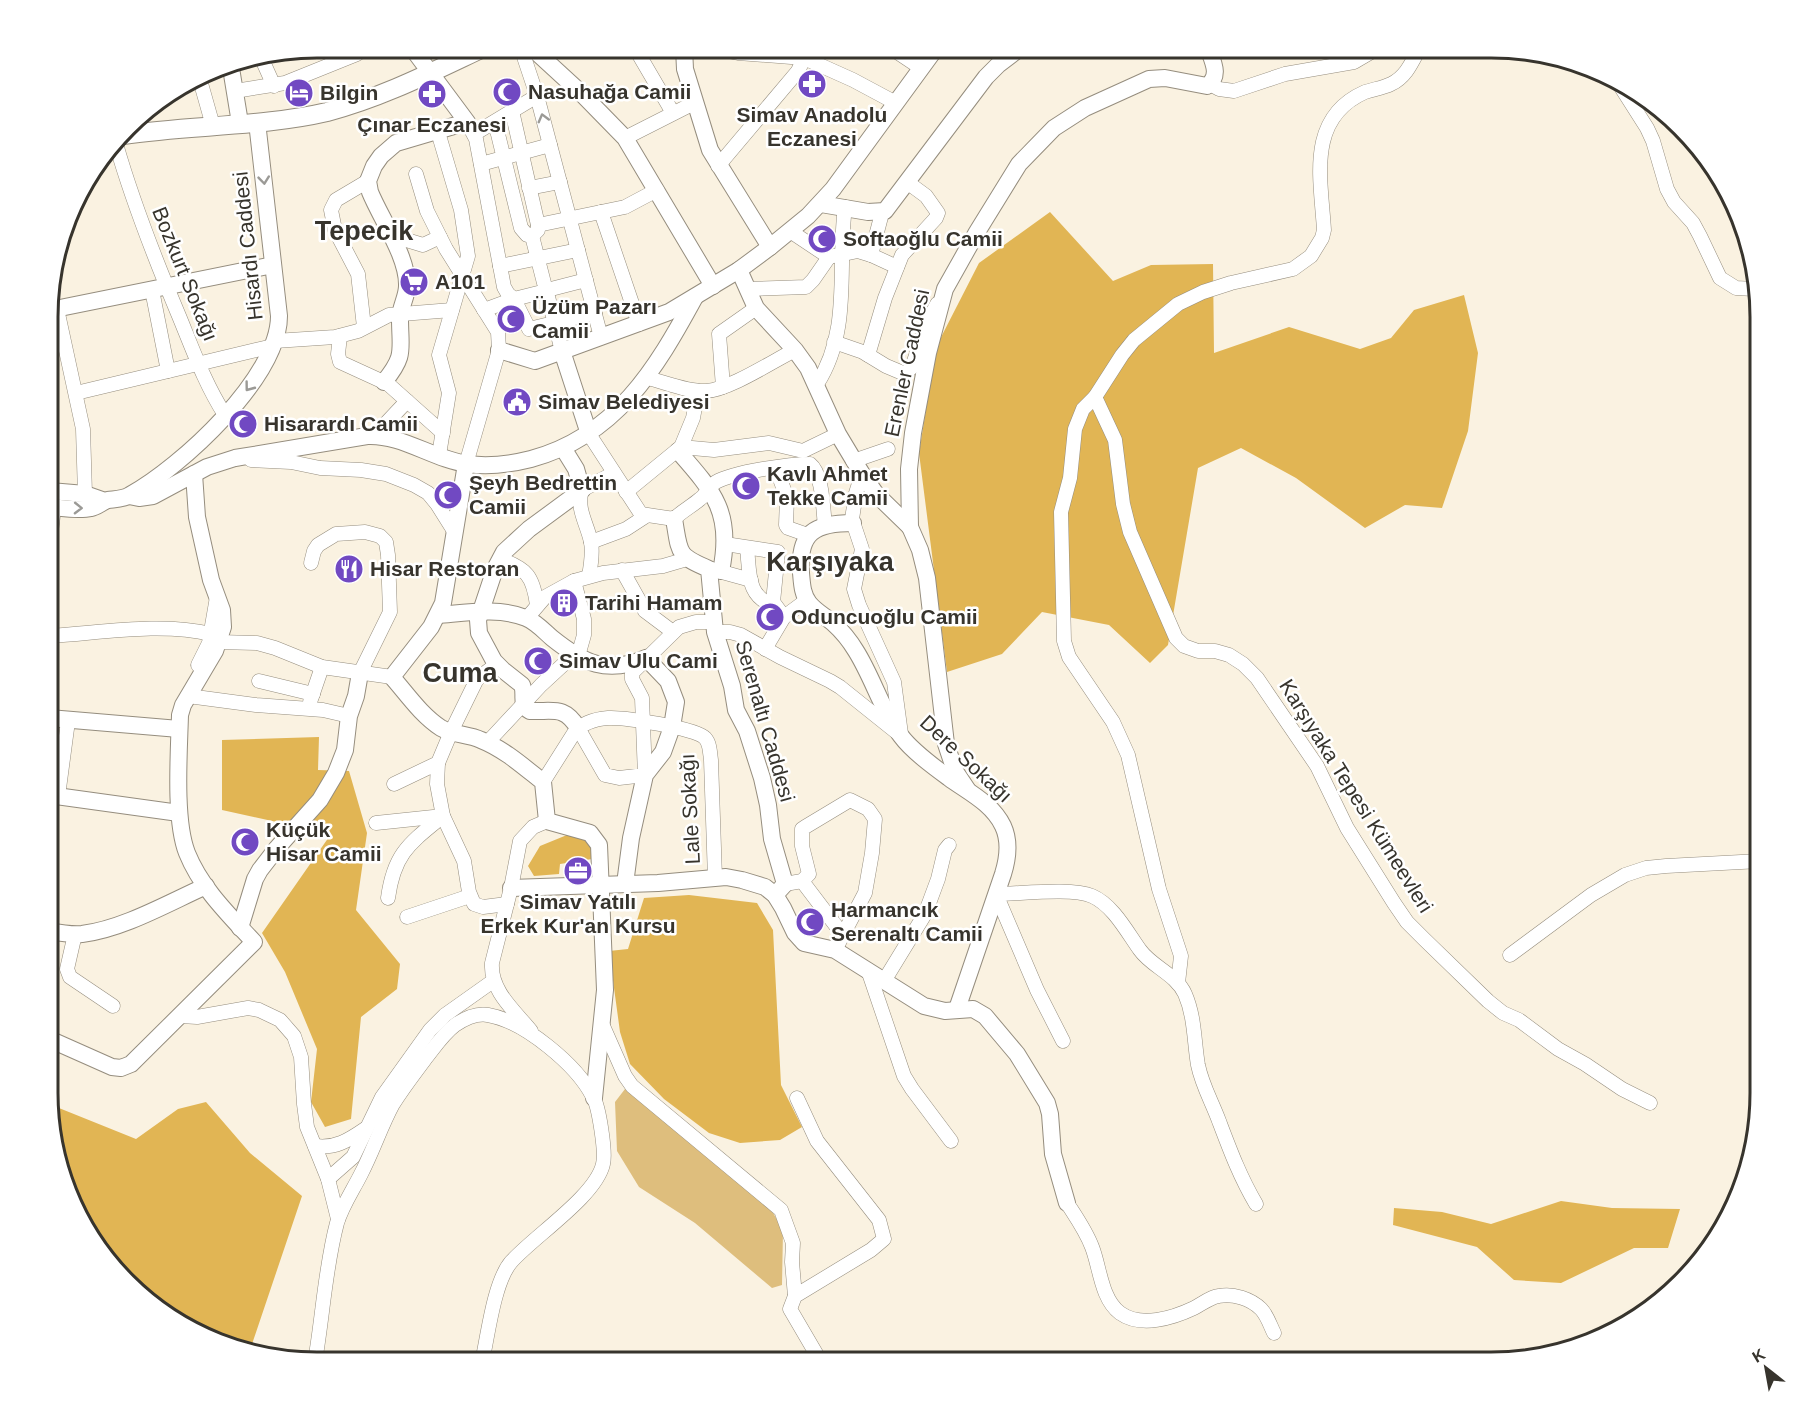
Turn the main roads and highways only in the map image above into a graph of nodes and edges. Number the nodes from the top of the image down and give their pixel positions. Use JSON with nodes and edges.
{"nodes":[{"id":1,"x":460,"y":58,"type":"edge"},
{"id":2,"x":134,"y":134,"type":"edge"}],
"edges":[{"from":1,"to":2,"type":"main road"}]}
